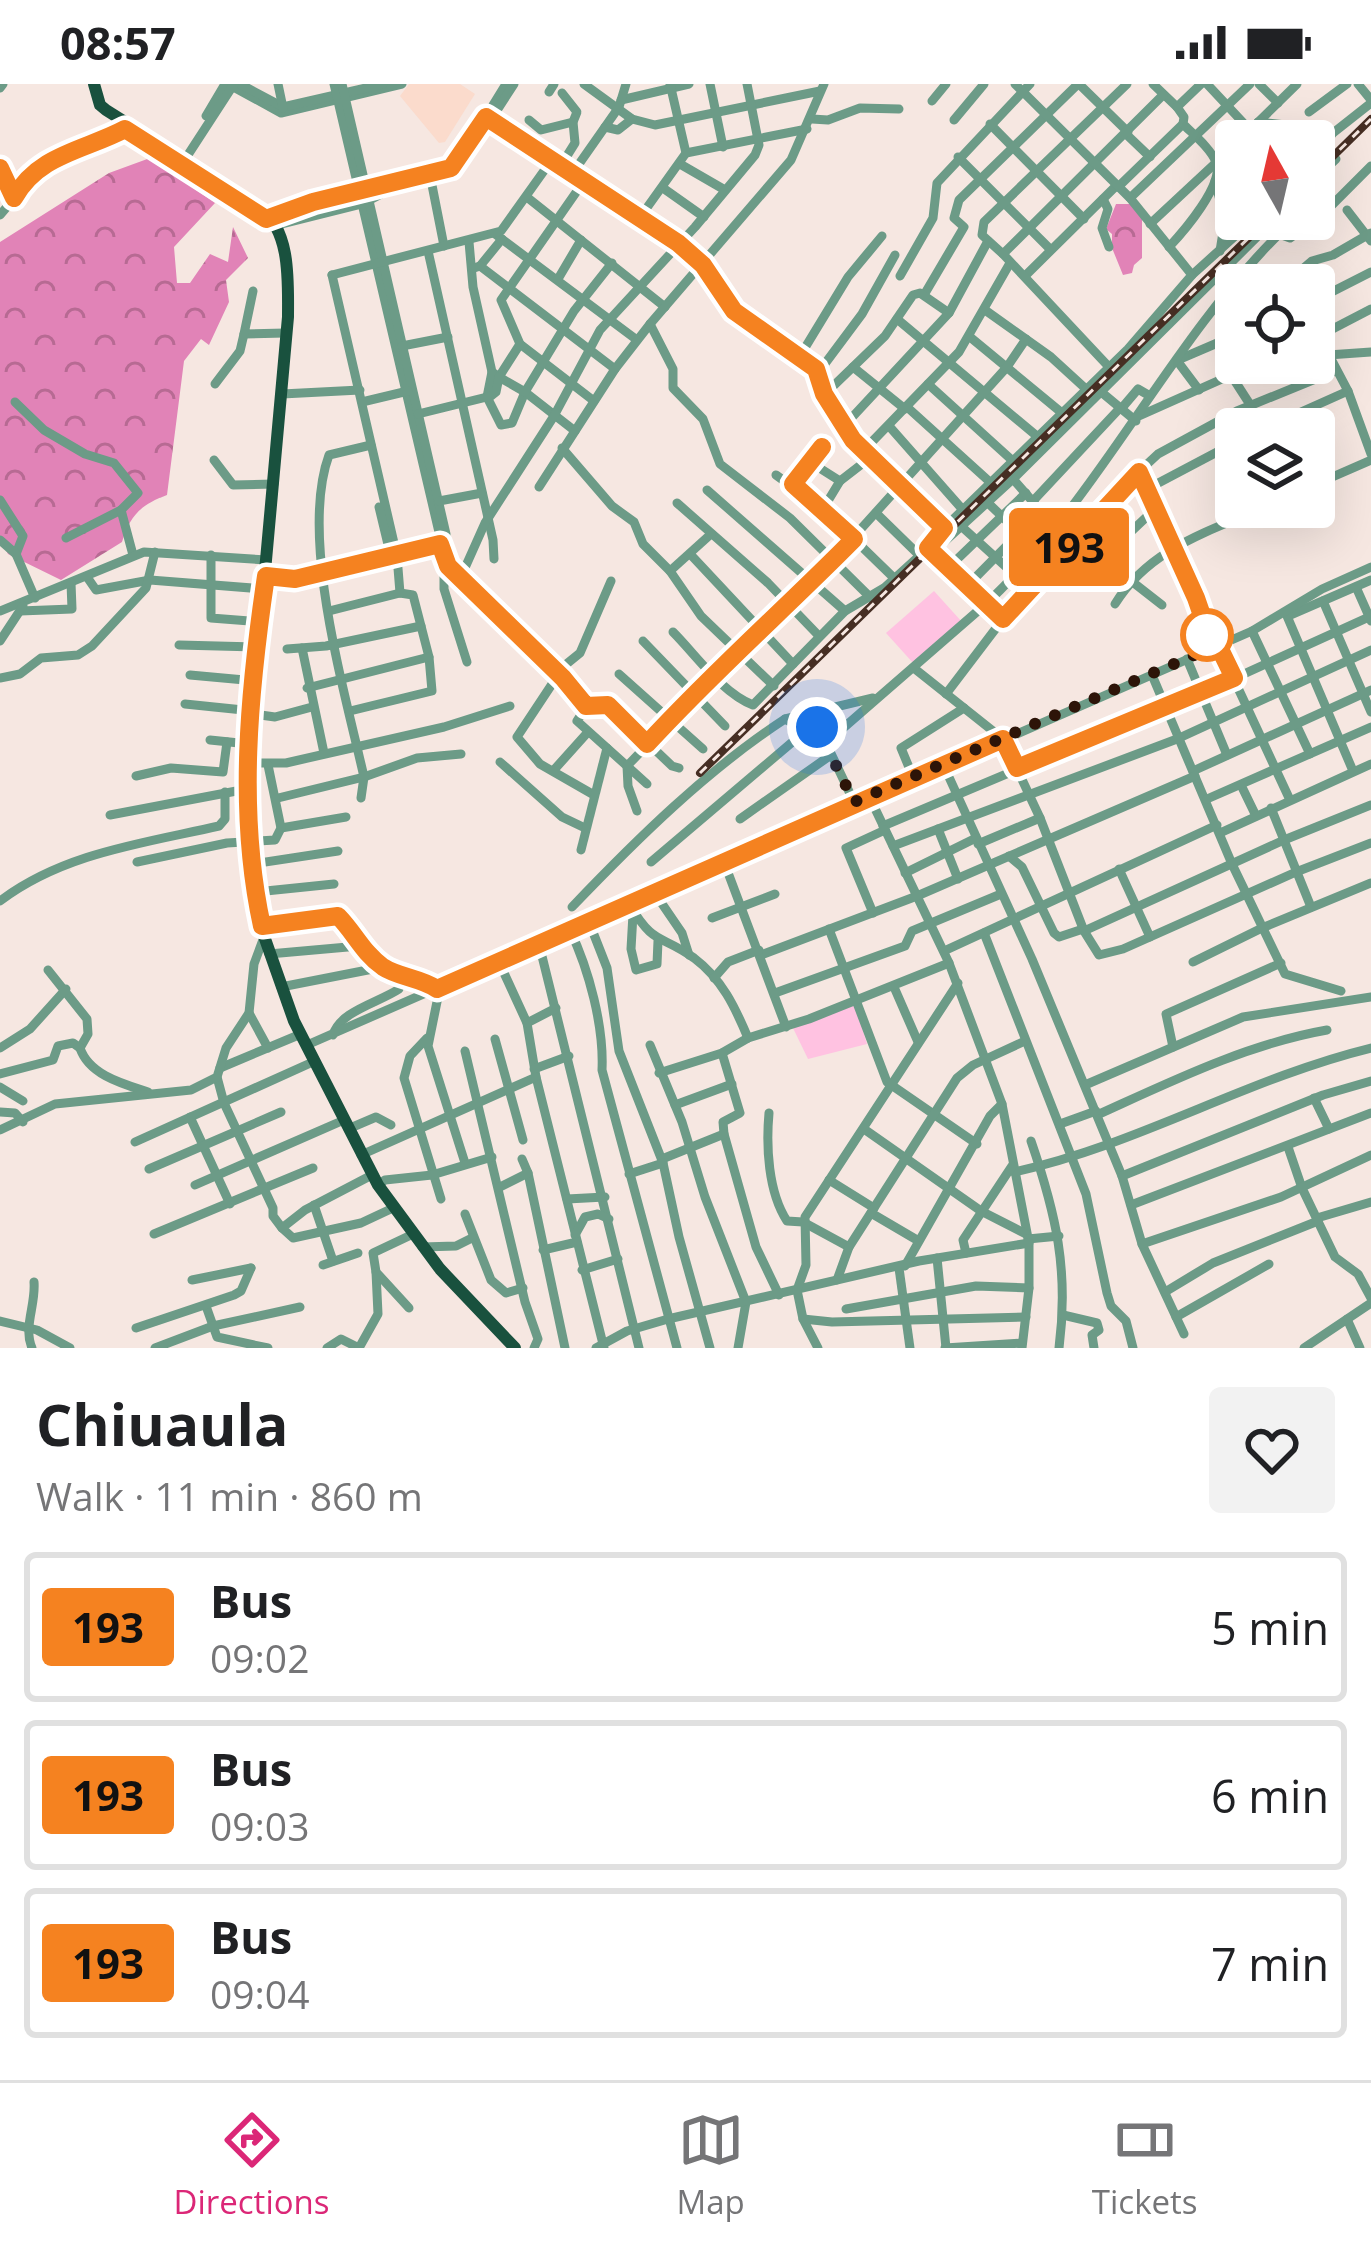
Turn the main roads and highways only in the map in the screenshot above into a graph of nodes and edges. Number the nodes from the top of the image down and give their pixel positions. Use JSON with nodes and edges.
{"nodes":[{"id":1,"x":90,"y":84,"type":"edge"},
{"id":2,"x":515,"y":1348,"type":"edge"}],
"edges":[{"from":1,"to":2,"type":"main road"}]}
